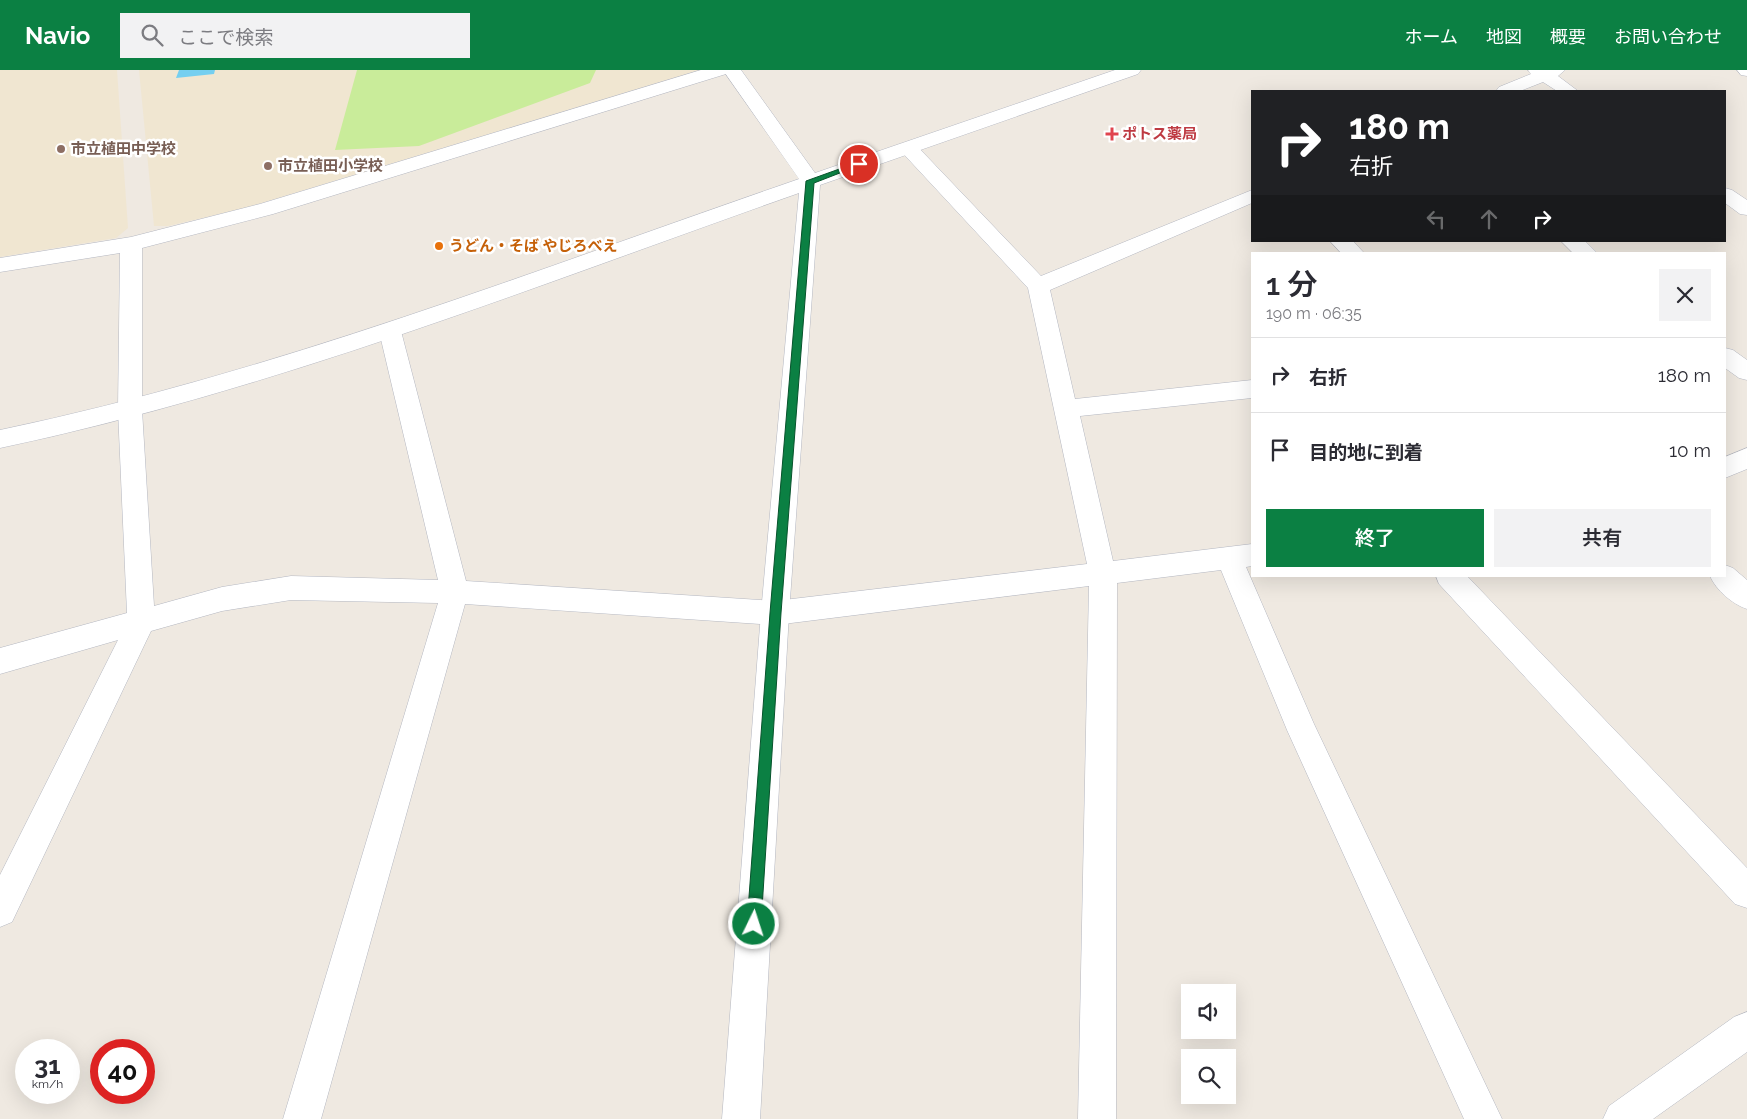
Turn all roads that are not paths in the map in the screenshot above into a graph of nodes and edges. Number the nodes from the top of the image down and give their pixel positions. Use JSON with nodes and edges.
{"nodes":[{"id":1,"x":720,"y":70,"type":"edge"},
{"id":2,"x":732,"y":70,"type":"edge"},
{"id":3,"x":1132,"y":70,"type":"edge"},
{"id":4,"x":1546,"y":72,"type":"edge"},
{"id":5,"x":1507,"y":90,"type":"edge"},
{"id":6,"x":1568,"y":90,"type":"edge"},
{"id":7,"x":908,"y":148,"type":"junction"},
{"id":8,"x":810,"y":181,"type":"junction"},
{"id":9,"x":1726,"y":195,"type":"edge"},
{"id":10,"x":1251,"y":196,"type":"edge"},
{"id":11,"x":1747,"y":209,"type":"edge"},
{"id":12,"x":1341,"y":242,"type":"edge"},
{"id":13,"x":1572,"y":242,"type":"edge"},
{"id":14,"x":131,"y":244,"type":"junction"},
{"id":15,"x":1353,"y":252,"type":"edge"},
{"id":16,"x":1585,"y":252,"type":"edge"},
{"id":17,"x":0,"y":265,"type":"edge"},
{"id":18,"x":1038,"y":286,"type":"junction"},
{"id":19,"x":390,"y":331,"type":"junction"},
{"id":20,"x":1726,"y":357,"type":"edge"},
{"id":21,"x":1747,"y":372,"type":"edge"},
{"id":22,"x":1251,"y":389,"type":"edge"},
{"id":23,"x":1066,"y":409,"type":"junction"},
{"id":24,"x":130,"y":410,"type":"junction"},
{"id":25,"x":0,"y":439,"type":"edge"},
{"id":26,"x":1747,"y":458,"type":"edge"},
{"id":27,"x":1726,"y":468,"type":"edge"},
{"id":28,"x":1241,"y":557,"type":"edge"},
{"id":29,"x":1103,"y":574,"type":"junction"},
{"id":30,"x":1450,"y":577,"type":"edge"},
{"id":31,"x":1724,"y":577,"type":"edge"},
{"id":32,"x":456,"y":592,"type":"junction"},
{"id":33,"x":1747,"y":597,"type":"edge"},
{"id":34,"x":775,"y":613,"type":"junction"},
{"id":35,"x":141,"y":622,"type":"junction"},
{"id":36,"x":0,"y":661,"type":"edge"},
{"id":37,"x":1747,"y":892,"type":"edge"},
{"id":38,"x":0,"y":910,"type":"edge"},
{"id":39,"x":1747,"y":1030,"type":"edge"},
{"id":40,"x":302,"y":1119,"type":"edge"},
{"id":41,"x":741,"y":1119,"type":"edge"},
{"id":42,"x":1097,"y":1119,"type":"edge"},
{"id":43,"x":1483,"y":1119,"type":"edge"},
{"id":44,"x":1622,"y":1119,"type":"edge"}],
"edges":[{"from":1,"to":14,"type":"street"},
{"from":2,"to":8,"type":"street"},
{"from":3,"to":7,"type":"street"},
{"from":4,"to":5,"type":"street"},
{"from":4,"to":6,"type":"street"},
{"from":7,"to":8,"type":"street"},
{"from":7,"to":18,"type":"street"},
{"from":8,"to":19,"type":"street"},
{"from":8,"to":34,"type":"street"},
{"from":9,"to":11,"type":"street"},
{"from":10,"to":18,"type":"street"},
{"from":12,"to":15,"type":"street"},
{"from":13,"to":16,"type":"street"},
{"from":14,"to":17,"type":"street"},
{"from":14,"to":24,"type":"street"},
{"from":18,"to":23,"type":"street"},
{"from":19,"to":24,"type":"street"},
{"from":19,"to":32,"type":"street"},
{"from":20,"to":21,"type":"street"},
{"from":22,"to":23,"type":"street"},
{"from":23,"to":29,"type":"street"},
{"from":24,"to":25,"type":"street"},
{"from":24,"to":35,"type":"street"},
{"from":26,"to":27,"type":"street"},
{"from":28,"to":29,"type":"street"},
{"from":28,"to":43,"type":"street"},
{"from":29,"to":34,"type":"street"},
{"from":29,"to":42,"type":"street"},
{"from":30,"to":37,"type":"street"},
{"from":31,"to":33,"type":"street"},
{"from":32,"to":34,"type":"street"},
{"from":32,"to":35,"type":"street"},
{"from":32,"to":40,"type":"street"},
{"from":34,"to":41,"type":"street"},
{"from":35,"to":36,"type":"street"},
{"from":35,"to":38,"type":"street"},
{"from":39,"to":44,"type":"street"}]}
